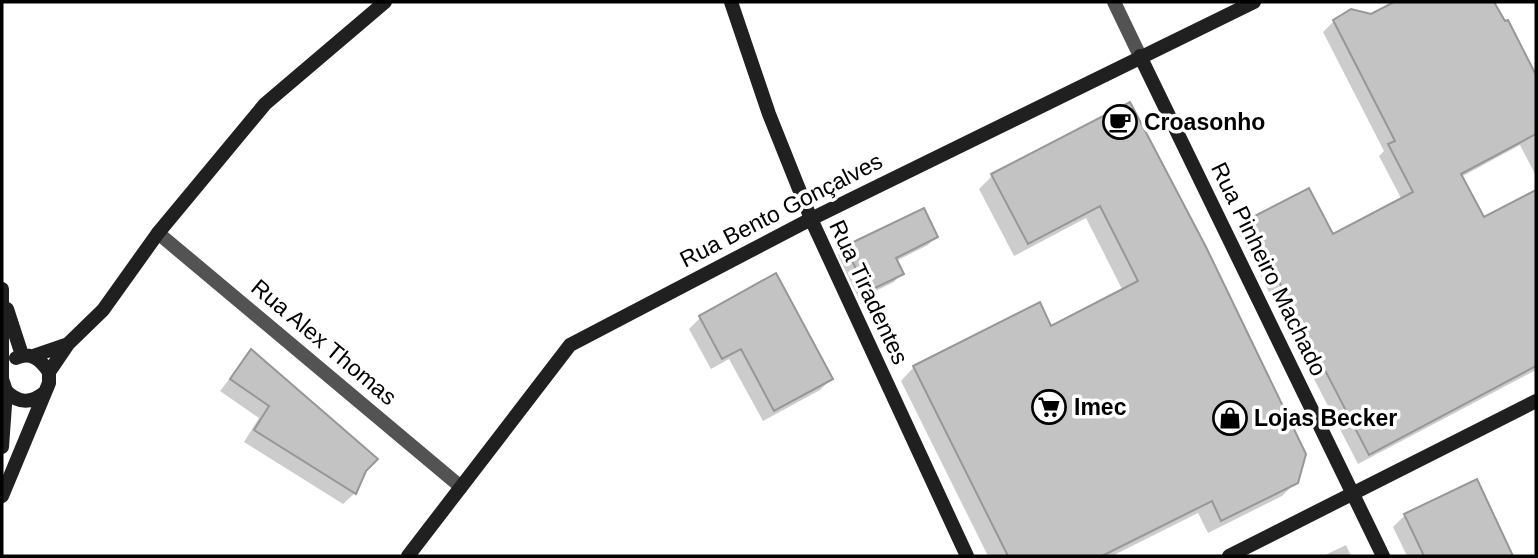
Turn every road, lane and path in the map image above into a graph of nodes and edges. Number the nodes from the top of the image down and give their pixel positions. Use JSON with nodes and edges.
{"nodes":[{"id":1,"x":731,"y":2,"type":"edge"},
{"id":2,"x":1114,"y":2,"type":"edge"},
{"id":3,"x":1254,"y":2,"type":"edge"},
{"id":4,"x":378,"y":4,"type":"edge"},
{"id":5,"x":1140,"y":56,"type":"junction"},
{"id":6,"x":811,"y":219,"type":"junction"},
{"id":7,"x":158,"y":233,"type":"junction"},
{"id":8,"x":2,"y":290,"type":"edge"},
{"id":9,"x":68,"y":344,"type":"junction"},
{"id":10,"x":27,"y":356,"type":"junction"},
{"id":11,"x":5,"y":368,"type":"junction"},
{"id":12,"x":49,"y":372,"type":"junction"},
{"id":13,"x":6,"y":391,"type":"junction"},
{"id":14,"x":44,"y":393,"type":"junction"},
{"id":15,"x":1536,"y":401,"type":"edge"},
{"id":16,"x":2,"y":447,"type":"edge"},
{"id":17,"x":461,"y":486,"type":"junction"},
{"id":18,"x":1353,"y":494,"type":"junction"},
{"id":19,"x":2,"y":496,"type":"edge"},
{"id":20,"x":408,"y":556,"type":"edge"},
{"id":21,"x":967,"y":556,"type":"edge"},
{"id":22,"x":1229,"y":556,"type":"edge"},
{"id":23,"x":1383,"y":556,"type":"edge"}],
"edges":[{"from":1,"to":6,"type":"street","name":"Rua Tiradentes"},
{"from":2,"to":5,"type":"street","name":"Rua Pinheiro Machado"},
{"from":3,"to":5,"type":"street","name":"Rua Bento Gonçalves"},
{"from":4,"to":7,"type":"street"},
{"from":5,"to":6,"type":"street","name":"Rua Bento Gonçalves"},
{"from":5,"to":18,"type":"street","name":"Rua Pinheiro Machado"},
{"from":6,"to":17,"type":"street","name":"Rua Bento Gonçalves"},
{"from":6,"to":21,"type":"street","name":"Rua Tiradentes"},
{"from":7,"to":9,"type":"street"},
{"from":7,"to":17,"type":"street","name":"Rua Alex Thomas"},
{"from":8,"to":10,"type":"street"},
{"from":8,"to":11,"type":"street"},
{"from":9,"to":10,"type":"street"},
{"from":9,"to":12,"type":"street"},
{"from":10,"to":11,"type":"street"},
{"from":10,"to":12,"type":"street"},
{"from":11,"to":13,"type":"street"},
{"from":12,"to":14,"type":"street"},
{"from":13,"to":14,"type":"street"},
{"from":13,"to":16,"type":"street"},
{"from":14,"to":19,"type":"street"},
{"from":15,"to":18,"type":"street"},
{"from":17,"to":20,"type":"street","name":"Rua Bento Gonçalves"},
{"from":18,"to":22,"type":"street"},
{"from":18,"to":23,"type":"street","name":"Rua Pinheiro Machado"}]}
